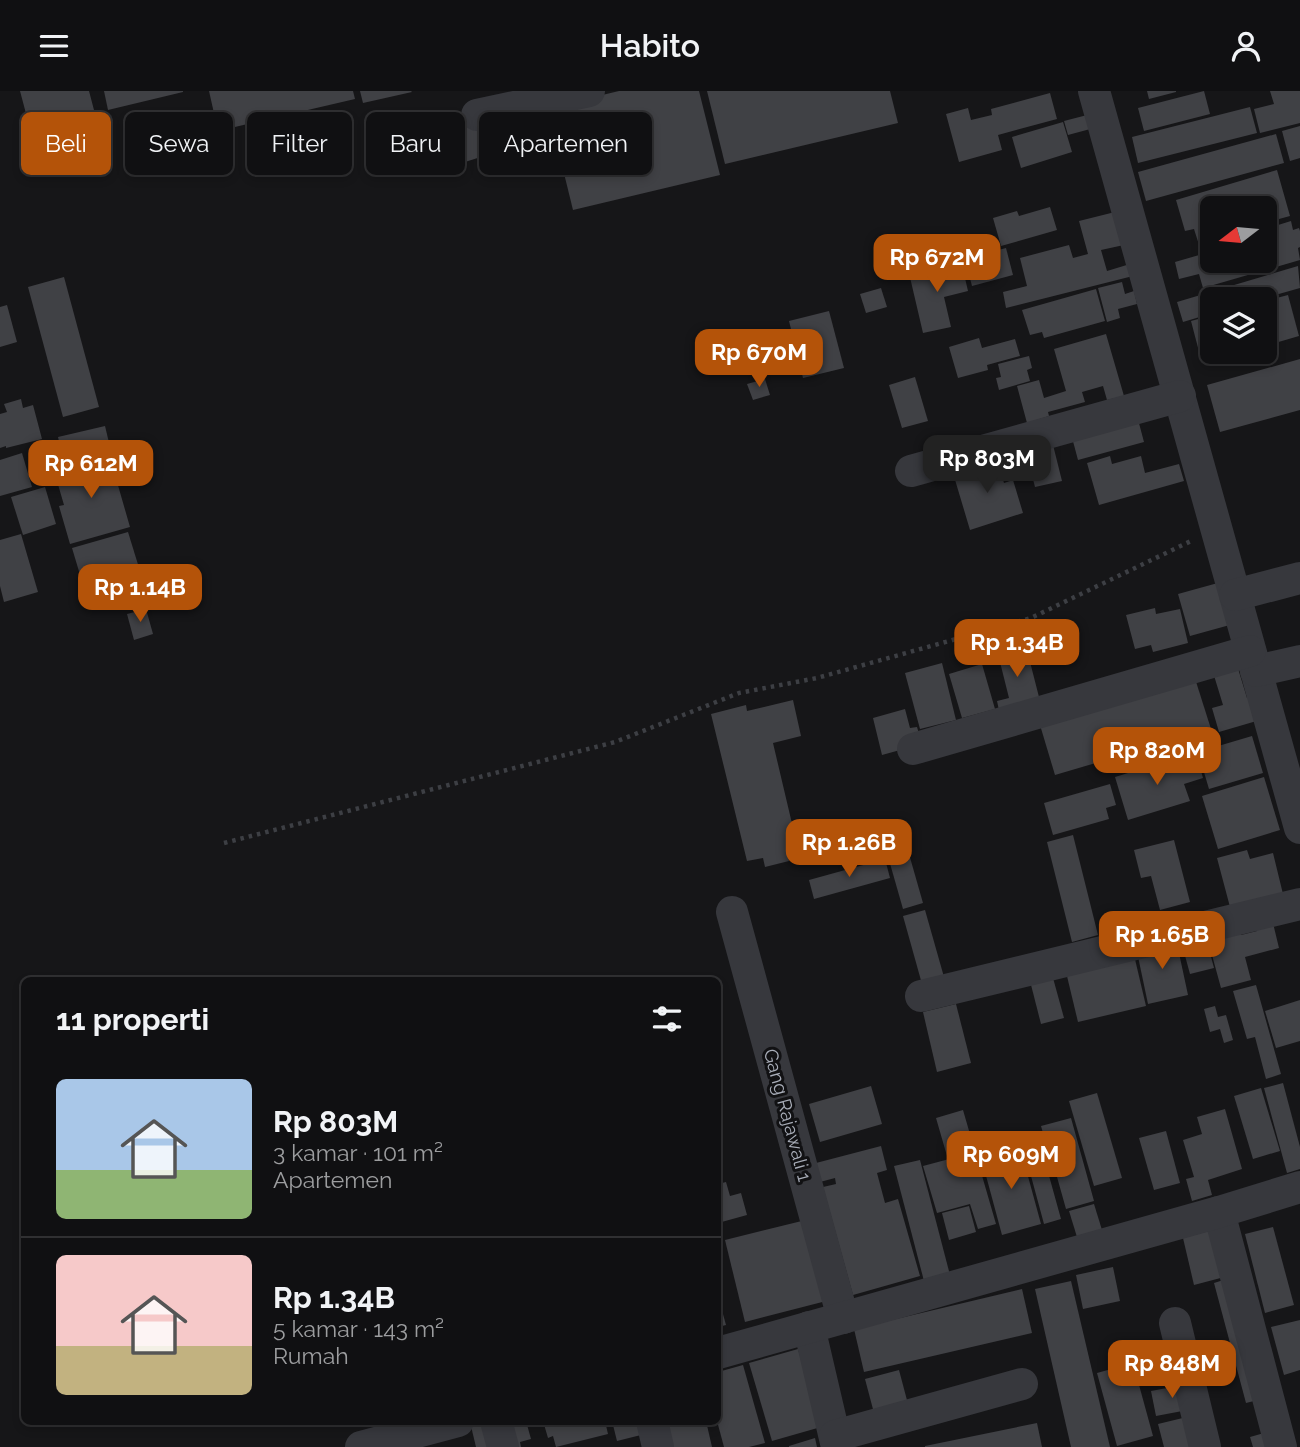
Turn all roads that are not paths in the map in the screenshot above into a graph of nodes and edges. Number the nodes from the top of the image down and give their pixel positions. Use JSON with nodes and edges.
{"nodes":[{"id":1,"x":589,"y":91,"type":"edge"},
{"id":2,"x":1094,"y":91,"type":"edge"},
{"id":3,"x":477,"y":115,"type":"dead end"},
{"id":4,"x":1180,"y":395,"type":"junction"},
{"id":5,"x":911,"y":471,"type":"dead end"},
{"id":6,"x":1300,"y":578,"type":"edge"},
{"id":7,"x":1235,"y":595,"type":"junction"},
{"id":8,"x":1253,"y":661,"type":"junction"},
{"id":9,"x":1300,"y":661,"type":"edge"},
{"id":10,"x":913,"y":749,"type":"dead end"},
{"id":11,"x":1300,"y":828,"type":"edge"},
{"id":12,"x":1300,"y":904,"type":"edge"},
{"id":13,"x":732,"y":912,"type":"dead end"},
{"id":14,"x":921,"y":996,"type":"dead end"},
{"id":15,"x":1300,"y":1187,"type":"edge"},
{"id":16,"x":1219,"y":1212,"type":"junction"},
{"id":17,"x":843,"y":1318,"type":"junction"},
{"id":18,"x":1175,"y":1323,"type":"dead end"},
{"id":19,"x":809,"y":1327,"type":"junction"},
{"id":20,"x":721,"y":1352,"type":"edge"},
{"id":21,"x":1022,"y":1384,"type":"dead end"},
{"id":22,"x":442,"y":1425,"type":"edge"},
{"id":23,"x":497,"y":1425,"type":"edge"},
{"id":24,"x":653,"y":1425,"type":"edge"},
{"id":25,"x":836,"y":1442,"type":"edge"},
{"id":26,"x":361,"y":1447,"type":"edge"},
{"id":27,"x":503,"y":1447,"type":"edge"},
{"id":28,"x":658,"y":1447,"type":"edge"},
{"id":29,"x":1205,"y":1447,"type":"edge"},
{"id":30,"x":1281,"y":1447,"type":"edge"}],
"edges":[{"from":1,"to":3,"type":"street"},
{"from":2,"to":4,"type":"street"},
{"from":4,"to":5,"type":"street"},
{"from":4,"to":7,"type":"street"},
{"from":6,"to":7,"type":"street"},
{"from":7,"to":8,"type":"street"},
{"from":8,"to":9,"type":"street"},
{"from":8,"to":10,"type":"street"},
{"from":8,"to":11,"type":"street"},
{"from":12,"to":14,"type":"street"},
{"from":13,"to":17,"type":"street","name":"Gang Rajawali 1"},
{"from":15,"to":16,"type":"street"},
{"from":16,"to":17,"type":"street"},
{"from":16,"to":30,"type":"street"},
{"from":17,"to":19,"type":"street"},
{"from":18,"to":29,"type":"street"},
{"from":19,"to":20,"type":"street"},
{"from":19,"to":25,"type":"street"},
{"from":21,"to":25,"type":"street"},
{"from":22,"to":26,"type":"street"},
{"from":23,"to":27,"type":"street"},
{"from":24,"to":28,"type":"street"}]}
